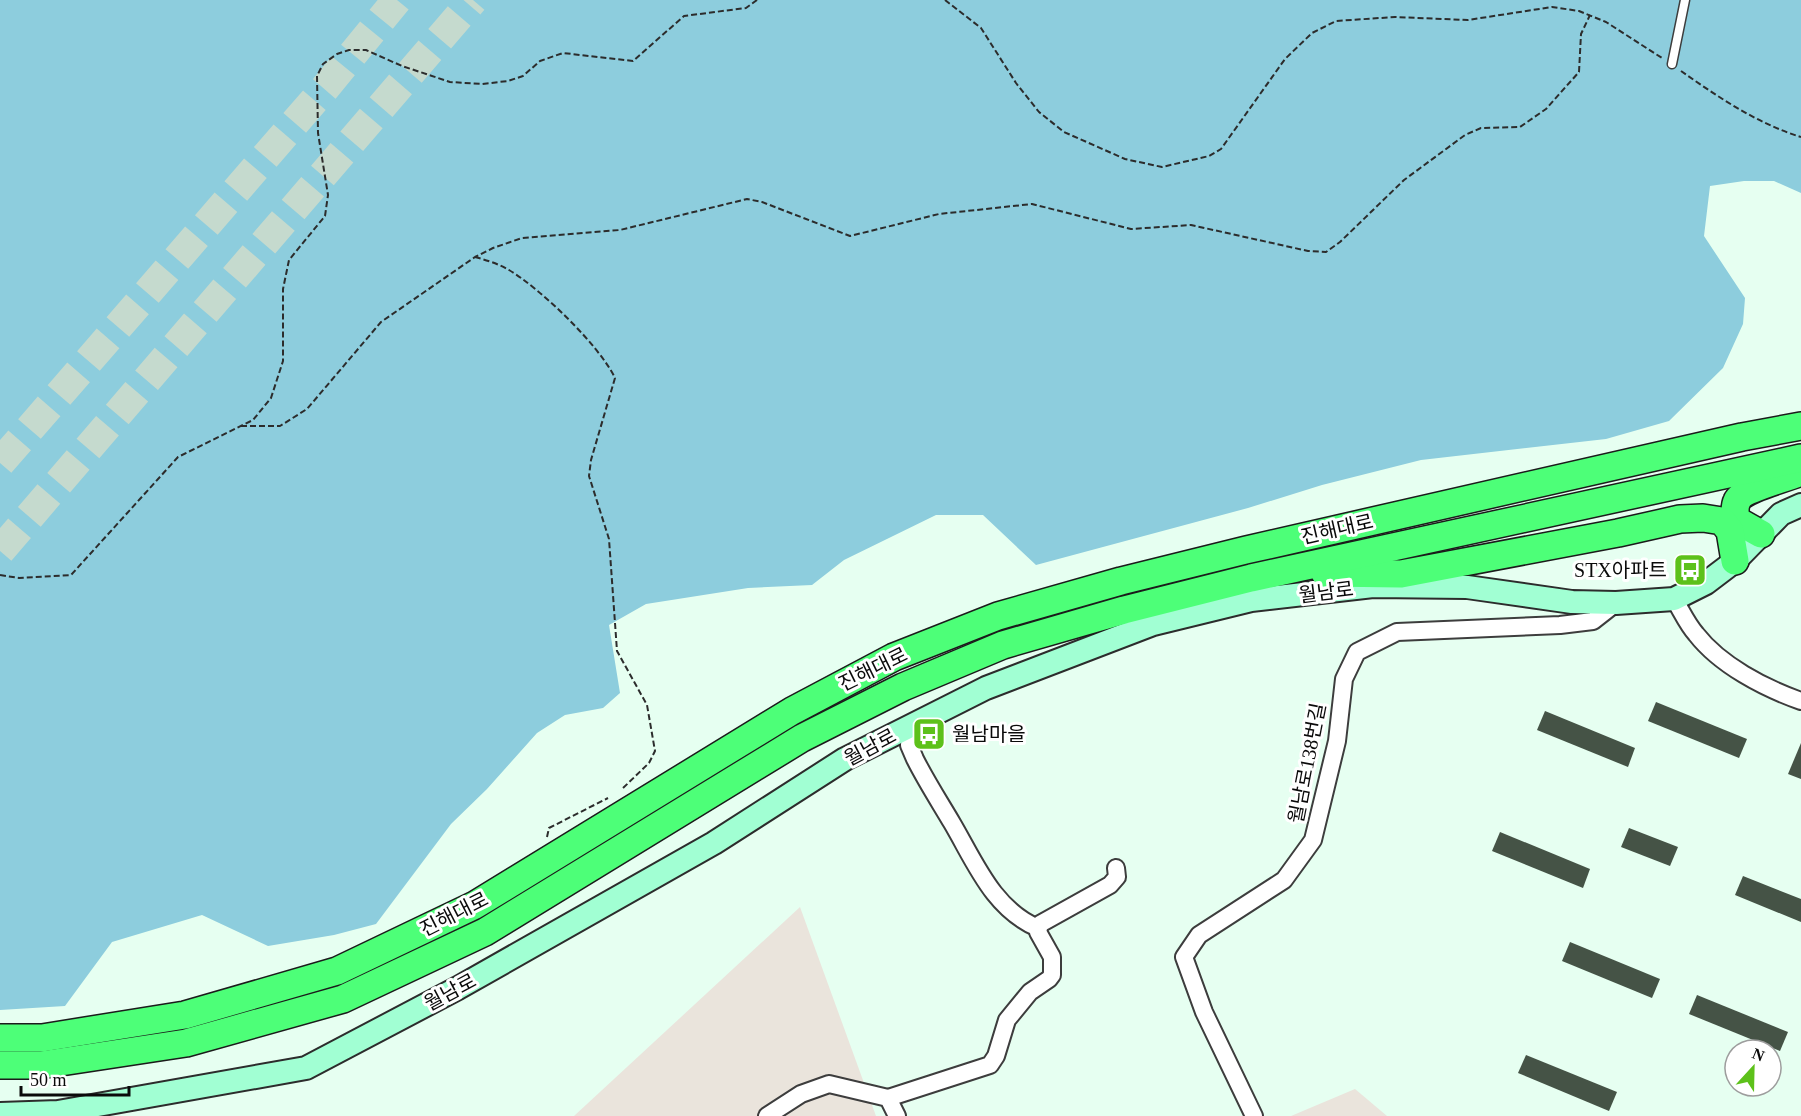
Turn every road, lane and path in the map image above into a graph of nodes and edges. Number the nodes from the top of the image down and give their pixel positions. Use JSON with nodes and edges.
{"nodes":[{"id":1,"x":757,"y":0,"type":"edge"},
{"id":2,"x":945,"y":0,"type":"edge"},
{"id":3,"x":1685,"y":0,"type":"edge"},
{"id":4,"x":1590,"y":15,"type":"junction"},
{"id":5,"x":1672,"y":64,"type":"junction"},
{"id":6,"x":1801,"y":137,"type":"edge"},
{"id":7,"x":475,"y":257,"type":"junction"},
{"id":8,"x":1801,"y":418,"type":"edge"},
{"id":9,"x":241,"y":426,"type":"junction"},
{"id":10,"x":1801,"y":426,"type":"edge"},
{"id":11,"x":1742,"y":437,"type":"junction"},
{"id":12,"x":1801,"y":458,"type":"edge"},
{"id":13,"x":1801,"y":472,"type":"edge"},
{"id":14,"x":1801,"y":505,"type":"edge"},
{"id":15,"x":1761,"y":534,"type":"junction"},
{"id":16,"x":1735,"y":561,"type":"junction"},
{"id":17,"x":1275,"y":572,"type":"junction"},
{"id":18,"x":0,"y":575,"type":"edge"},
{"id":19,"x":1674,"y":598,"type":"junction"},
{"id":20,"x":1616,"y":603,"type":"junction"},
{"id":21,"x":1801,"y":701,"type":"edge"},
{"id":22,"x":911,"y":725,"type":"junction"},
{"id":23,"x":619,"y":792,"type":"dead end"},
{"id":24,"x":609,"y":797,"type":"dead end"},
{"id":25,"x":544,"y":844,"type":"dead end"},
{"id":26,"x":1116,"y":868,"type":"dead end"},
{"id":27,"x":1038,"y":928,"type":"junction"},
{"id":28,"x":0,"y":1038,"type":"edge"},
{"id":29,"x":0,"y":1065,"type":"edge"},
{"id":30,"x":888,"y":1098,"type":"junction"},
{"id":31,"x":0,"y":1114,"type":"edge"},
{"id":32,"x":767,"y":1116,"type":"edge"},
{"id":33,"x":897,"y":1116,"type":"edge"},
{"id":34,"x":1254,"y":1116,"type":"edge"}],
"edges":[{"from":1,"to":9,"type":"path"},
{"from":2,"to":4,"type":"path"},
{"from":3,"to":5,"type":"lane"},
{"from":4,"to":5,"type":"path"},
{"from":4,"to":7,"type":"path"},
{"from":5,"to":6,"type":"path"},
{"from":7,"to":9,"type":"path"},
{"from":7,"to":23,"type":"path"},
{"from":8,"to":11,"type":"highway"},
{"from":9,"to":18,"type":"path"},
{"from":10,"to":11,"type":"highway","name":"진해대로"},
{"from":11,"to":28,"type":"highway","name":"진해대로"},
{"from":12,"to":17,"type":"highway","name":"진해대로"},
{"from":13,"to":15,"type":"highway"},
{"from":14,"to":15,"type":"main road","name":"월남로"},
{"from":15,"to":16,"type":"main road","name":"월남로"},
{"from":16,"to":17,"type":"highway"},
{"from":16,"to":19,"type":"main road","name":"월남로"},
{"from":17,"to":29,"type":"highway","name":"진해대로"},
{"from":19,"to":20,"type":"main road","name":"월남로"},
{"from":19,"to":21,"type":"street"},
{"from":20,"to":22,"type":"main road","name":"월남로"},
{"from":20,"to":34,"type":"street","name":"월남로138번길"},
{"from":22,"to":27,"type":"street"},
{"from":22,"to":31,"type":"main road","name":"월남로"},
{"from":24,"to":25,"type":"path"},
{"from":26,"to":27,"type":"street"},
{"from":27,"to":30,"type":"street"},
{"from":30,"to":32,"type":"street"},
{"from":30,"to":33,"type":"street"}]}
